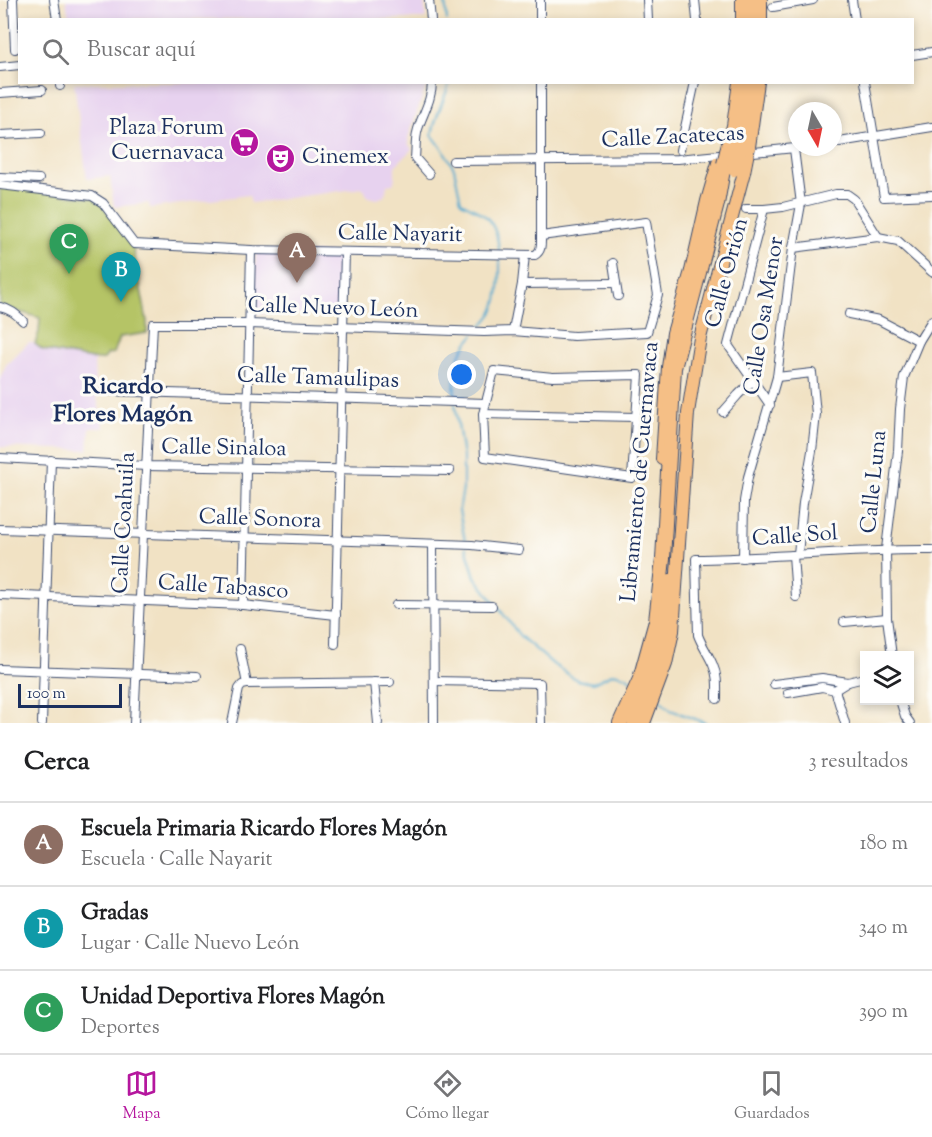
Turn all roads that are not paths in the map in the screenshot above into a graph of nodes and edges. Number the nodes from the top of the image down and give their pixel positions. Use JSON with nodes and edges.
{"nodes":[{"id":1,"x":13,"y":0,"type":"edge"},
{"id":2,"x":54,"y":0,"type":"edge"},
{"id":3,"x":429,"y":0,"type":"edge"},
{"id":4,"x":540,"y":0,"type":"edge"},
{"id":5,"x":647,"y":0,"type":"edge"},
{"id":6,"x":695,"y":0,"type":"edge"},
{"id":7,"x":737,"y":0,"type":"edge"},
{"id":8,"x":743,"y":0,"type":"edge"},
{"id":9,"x":753,"y":0,"type":"edge"},
{"id":10,"x":761,"y":0,"type":"edge"},
{"id":11,"x":813,"y":0,"type":"edge"},
{"id":12,"x":852,"y":0,"type":"edge"},
{"id":13,"x":774,"y":7,"type":"dead end"},
{"id":14,"x":57,"y":18,"type":"edge"},
{"id":15,"x":431,"y":18,"type":"edge"},
{"id":16,"x":540,"y":18,"type":"edge"},
{"id":17,"x":648,"y":18,"type":"edge"},
{"id":18,"x":697,"y":18,"type":"edge"},
{"id":19,"x":737,"y":18,"type":"edge"},
{"id":20,"x":743,"y":18,"type":"edge"},
{"id":21,"x":753,"y":18,"type":"edge"},
{"id":22,"x":761,"y":18,"type":"edge"},
{"id":23,"x":855,"y":18,"type":"edge"},
{"id":24,"x":15,"y":50,"type":"dead end"},
{"id":25,"x":932,"y":52,"type":"edge"},
{"id":26,"x":914,"y":55,"type":"edge"},
{"id":27,"x":0,"y":66,"type":"edge"},
{"id":28,"x":18,"y":66,"type":"edge"},
{"id":29,"x":432,"y":84,"type":"edge"},
{"id":30,"x":542,"y":84,"type":"edge"},
{"id":31,"x":695,"y":84,"type":"edge"},
{"id":32,"x":734,"y":84,"type":"edge"},
{"id":33,"x":740,"y":84,"type":"edge"},
{"id":34,"x":751,"y":84,"type":"edge"},
{"id":35,"x":757,"y":84,"type":"edge"},
{"id":36,"x":866,"y":84,"type":"edge"},
{"id":37,"x":42,"y":90,"type":"dead end"},
{"id":38,"x":0,"y":93,"type":"edge"},
{"id":39,"x":932,"y":127,"type":"edge"},
{"id":40,"x":41,"y":133,"type":"dead end"},
{"id":41,"x":0,"y":135,"type":"edge"},
{"id":42,"x":874,"y":136,"type":"junction"},
{"id":43,"x":842,"y":141,"type":"edge"},
{"id":44,"x":735,"y":147,"type":"junction"},
{"id":45,"x":680,"y":150,"type":"dead end"},
{"id":46,"x":788,"y":150,"type":"edge"},
{"id":47,"x":795,"y":156,"type":"edge"},
{"id":48,"x":453,"y":161,"type":"dead end"},
{"id":49,"x":542,"y":161,"type":"junction"},
{"id":50,"x":730,"y":167,"type":"junction"},
{"id":51,"x":429,"y":174,"type":"dead end"},
{"id":52,"x":0,"y":177,"type":"edge"},
{"id":53,"x":39,"y":179,"type":"dead end"},
{"id":54,"x":0,"y":185,"type":"edge"},
{"id":55,"x":932,"y":195,"type":"edge"},
{"id":56,"x":801,"y":204,"type":"junction"},
{"id":57,"x":746,"y":208,"type":"dead end"},
{"id":58,"x":764,"y":209,"type":"junction"},
{"id":59,"x":541,"y":236,"type":"junction"},
{"id":60,"x":878,"y":237,"type":"junction"},
{"id":61,"x":793,"y":248,"type":"junction"},
{"id":62,"x":251,"y":250,"type":"junction"},
{"id":63,"x":345,"y":252,"type":"junction"},
{"id":64,"x":525,"y":255,"type":"junction"},
{"id":65,"x":613,"y":263,"type":"dead end"},
{"id":66,"x":932,"y":272,"type":"edge"},
{"id":67,"x":616,"y":283,"type":"junction"},
{"id":68,"x":522,"y":284,"type":"junction"},
{"id":69,"x":618,"y":296,"type":"dead end"},
{"id":70,"x":0,"y":307,"type":"edge"},
{"id":71,"x":849,"y":314,"type":"dead end"},
{"id":72,"x":932,"y":320,"type":"edge"},
{"id":73,"x":23,"y":321,"type":"dead end"},
{"id":74,"x":153,"y":324,"type":"joint"},
{"id":75,"x":249,"y":324,"type":"junction"},
{"id":76,"x":344,"y":327,"type":"junction"},
{"id":77,"x":513,"y":331,"type":"junction"},
{"id":78,"x":919,"y":341,"type":"junction"},
{"id":79,"x":777,"y":377,"type":"junction"},
{"id":80,"x":753,"y":380,"type":"junction"},
{"id":81,"x":105,"y":391,"type":"dead end"},
{"id":82,"x":150,"y":392,"type":"junction"},
{"id":83,"x":248,"y":395,"type":"junction"},
{"id":84,"x":342,"y":398,"type":"junction"},
{"id":85,"x":486,"y":403,"type":"junction"},
{"id":86,"x":770,"y":405,"type":"junction"},
{"id":87,"x":723,"y":412,"type":"dead end"},
{"id":88,"x":483,"y":414,"type":"junction"},
{"id":89,"x":636,"y":417,"type":"junction"},
{"id":90,"x":0,"y":458,"type":"edge"},
{"id":91,"x":51,"y":460,"type":"junction"},
{"id":92,"x":146,"y":466,"type":"junction"},
{"id":93,"x":246,"y":468,"type":"junction"},
{"id":94,"x":340,"y":470,"type":"junction"},
{"id":95,"x":450,"y":471,"type":"dead end"},
{"id":96,"x":0,"y":529,"type":"edge"},
{"id":97,"x":48,"y":531,"type":"junction"},
{"id":98,"x":143,"y":534,"type":"junction"},
{"id":99,"x":244,"y":537,"type":"junction"},
{"id":100,"x":338,"y":541,"type":"junction"},
{"id":101,"x":433,"y":544,"type":"junction"},
{"id":102,"x":886,"y":549,"type":"junction"},
{"id":103,"x":519,"y":550,"type":"dead end"},
{"id":104,"x":932,"y":550,"type":"edge"},
{"id":105,"x":796,"y":555,"type":"junction"},
{"id":106,"x":743,"y":558,"type":"junction"},
{"id":107,"x":0,"y":595,"type":"edge"},
{"id":108,"x":46,"y":597,"type":"junction"},
{"id":109,"x":796,"y":597,"type":"dead end"},
{"id":110,"x":140,"y":600,"type":"junction"},
{"id":111,"x":243,"y":605,"type":"junction"},
{"id":112,"x":396,"y":605,"type":"dead end"},
{"id":113,"x":434,"y":605,"type":"junction"},
{"id":114,"x":492,"y":606,"type":"dead end"},
{"id":115,"x":336,"y":615,"type":"junction"},
{"id":116,"x":888,"y":618,"type":"junction"},
{"id":117,"x":844,"y":622,"type":"dead end"},
{"id":118,"x":335,"y":644,"type":"dead end"},
{"id":119,"x":240,"y":649,"type":"dead end"},
{"id":120,"x":891,"y":651,"type":"edge"},
{"id":121,"x":0,"y":669,"type":"edge"},
{"id":122,"x":43,"y":670,"type":"junction"},
{"id":123,"x":136,"y":674,"type":"junction"},
{"id":124,"x":197,"y":676,"type":"dead end"},
{"id":125,"x":860,"y":679,"type":"edge"},
{"id":126,"x":434,"y":681,"type":"junction"},
{"id":127,"x":374,"y":682,"type":"junction"},
{"id":128,"x":390,"y":682,"type":"dead end"},
{"id":129,"x":646,"y":682,"type":"junction"},
{"id":130,"x":848,"y":682,"type":"junction"},
{"id":131,"x":247,"y":684,"type":"junction"},
{"id":132,"x":774,"y":684,"type":"dead end"},
{"id":133,"x":835,"y":690,"type":"junction"},
{"id":134,"x":788,"y":693,"type":"dead end"},
{"id":135,"x":639,"y":699,"type":"junction"},
{"id":136,"x":717,"y":699,"type":"dead end"},
{"id":137,"x":902,"y":705,"type":"edge"},
{"id":138,"x":42,"y":723,"type":"edge"},
{"id":139,"x":134,"y":723,"type":"edge"},
{"id":140,"x":232,"y":723,"type":"edge"},
{"id":141,"x":378,"y":723,"type":"edge"},
{"id":142,"x":434,"y":723,"type":"edge"},
{"id":143,"x":541,"y":723,"type":"edge"},
{"id":144,"x":614,"y":723,"type":"edge"},
{"id":145,"x":620,"y":723,"type":"edge"},
{"id":146,"x":634,"y":723,"type":"edge"},
{"id":147,"x":644,"y":723,"type":"edge"},
{"id":148,"x":845,"y":723,"type":"edge"},
{"id":149,"x":910,"y":723,"type":"edge"}],
"edges":[{"from":1,"to":24,"type":"street"},
{"from":2,"to":14,"type":"street"},
{"from":3,"to":15,"type":"street"},
{"from":4,"to":16,"type":"street"},
{"from":5,"to":17,"type":"street"},
{"from":6,"to":18,"type":"street"},
{"from":7,"to":19,"type":"main road"},
{"from":8,"to":20,"type":"highway"},
{"from":9,"to":21,"type":"highway"},
{"from":10,"to":22,"type":"main road"},
{"from":11,"to":13,"type":"street"},
{"from":12,"to":23,"type":"street"},
{"from":25,"to":26,"type":"street"},
{"from":27,"to":28,"type":"street"},
{"from":29,"to":51,"type":"street"},
{"from":30,"to":49,"type":"street"},
{"from":31,"to":45,"type":"street"},
{"from":32,"to":44,"type":"main road","name":"Libramiento de Cuernavaca"},
{"from":33,"to":44,"type":"highway"},
{"from":34,"to":44,"type":"highway"},
{"from":35,"to":44,"type":"main road","name":"Libramiento de Cuernavaca"},
{"from":36,"to":42,"type":"street"},
{"from":37,"to":38,"type":"street"},
{"from":39,"to":42,"type":"street"},
{"from":40,"to":41,"type":"street"},
{"from":42,"to":43,"type":"street"},
{"from":42,"to":55,"type":"street"},
{"from":44,"to":50,"type":"highway","bridge":true},
{"from":44,"to":50,"type":"main road","name":"Libramiento de Cuernavaca","bridge":true},
{"from":46,"to":49,"type":"street","name":"Calle Zacatecas"},
{"from":47,"to":56,"type":"street","name":"Calle Osa Menor"},
{"from":48,"to":49,"type":"street","name":"Calle Zacatecas"},
{"from":49,"to":59,"type":"street"},
{"from":50,"to":129,"type":"highway"},
{"from":50,"to":129,"type":"main road","name":"Libramiento de Cuernavaca"},
{"from":52,"to":53,"type":"street"},
{"from":54,"to":62,"type":"street","name":"Calle Nayarit"},
{"from":56,"to":58,"type":"street","name":"Calle Orión"},
{"from":56,"to":60,"type":"street","name":"Calle Orión"},
{"from":56,"to":61,"type":"street","name":"Calle Osa Menor"},
{"from":57,"to":58,"type":"street","name":"Calle Orión"},
{"from":58,"to":80,"type":"street","name":"Calle Orión"},
{"from":59,"to":64,"type":"street","name":"Calle Nayarit"},
{"from":59,"to":77,"type":"street","name":"Calle Nuevo León"},
{"from":60,"to":61,"type":"street"},
{"from":60,"to":66,"type":"street"},
{"from":61,"to":79,"type":"street","name":"Calle Osa Menor"},
{"from":62,"to":63,"type":"street","name":"Calle Nayarit"},
{"from":62,"to":75,"type":"street"},
{"from":63,"to":64,"type":"street","name":"Calle Nayarit"},
{"from":63,"to":76,"type":"street"},
{"from":64,"to":68,"type":"street"},
{"from":65,"to":67,"type":"street"},
{"from":67,"to":68,"type":"street"},
{"from":67,"to":69,"type":"street"},
{"from":68,"to":77,"type":"street"},
{"from":70,"to":73,"type":"street"},
{"from":71,"to":78,"type":"street"},
{"from":72,"to":78,"type":"street","name":"Calle Luna"},
{"from":74,"to":75,"type":"street","name":"Calle Nuevo León"},
{"from":74,"to":82,"type":"street","name":"Calle Coahuila"},
{"from":75,"to":76,"type":"street","name":"Calle Nuevo León"},
{"from":75,"to":83,"type":"street"},
{"from":76,"to":77,"type":"street","name":"Calle Nuevo León"},
{"from":76,"to":84,"type":"street"},
{"from":78,"to":102,"type":"street","name":"Calle Luna"},
{"from":79,"to":86,"type":"street","name":"Calle Osa Menor"},
{"from":79,"to":105,"type":"street"},
{"from":80,"to":86,"type":"street","name":"Calle Orión"},
{"from":80,"to":87,"type":"street"},
{"from":81,"to":82,"type":"street","name":"Calle Tamaulipas"},
{"from":82,"to":83,"type":"street","name":"Calle Tamaulipas"},
{"from":82,"to":92,"type":"street","name":"Calle Coahuila"},
{"from":83,"to":84,"type":"street","name":"Calle Tamaulipas"},
{"from":83,"to":93,"type":"street"},
{"from":84,"to":85,"type":"street","name":"Calle Tamaulipas"},
{"from":84,"to":94,"type":"street"},
{"from":85,"to":88,"type":"street"},
{"from":85,"to":89,"type":"street"},
{"from":86,"to":106,"type":"street","name":"Calle Osa Menor"},
{"from":88,"to":89,"type":"street"},
{"from":88,"to":89,"type":"street"},
{"from":90,"to":91,"type":"street","name":"Calle Sinaloa"},
{"from":91,"to":92,"type":"street","name":"Calle Sinaloa"},
{"from":91,"to":97,"type":"street"},
{"from":92,"to":93,"type":"street","name":"Calle Sinaloa"},
{"from":92,"to":98,"type":"street","name":"Calle Coahuila"},
{"from":93,"to":94,"type":"street","name":"Calle Sinaloa"},
{"from":93,"to":99,"type":"street"},
{"from":94,"to":95,"type":"street","name":"Calle Sinaloa"},
{"from":94,"to":100,"type":"street"},
{"from":96,"to":97,"type":"street","name":"Calle Sonora"},
{"from":97,"to":98,"type":"street","name":"Calle Sonora"},
{"from":97,"to":108,"type":"street"},
{"from":98,"to":99,"type":"street","name":"Calle Sonora"},
{"from":98,"to":110,"type":"street","name":"Calle Coahuila"},
{"from":99,"to":100,"type":"street","name":"Calle Sonora"},
{"from":99,"to":111,"type":"street"},
{"from":100,"to":101,"type":"street","name":"Calle Sonora"},
{"from":100,"to":115,"type":"street"},
{"from":101,"to":103,"type":"street","name":"Calle Sonora"},
{"from":101,"to":113,"type":"street"},
{"from":102,"to":104,"type":"street","name":"Calle Sol"},
{"from":102,"to":105,"type":"street","name":"Calle Sol"},
{"from":102,"to":116,"type":"street","name":"Calle Luna"},
{"from":105,"to":106,"type":"street","name":"Calle Sol"},
{"from":105,"to":109,"type":"street"},
{"from":106,"to":136,"type":"street","name":"Calle Sol"},
{"from":107,"to":108,"type":"street","name":"Calle Tabasco"},
{"from":108,"to":110,"type":"street","name":"Calle Tabasco"},
{"from":108,"to":122,"type":"street"},
{"from":110,"to":111,"type":"street","name":"Calle Tabasco"},
{"from":110,"to":123,"type":"street","name":"Calle Coahuila"},
{"from":111,"to":115,"type":"street","name":"Calle Tabasco"},
{"from":112,"to":113,"type":"street"},
{"from":113,"to":114,"type":"street"},
{"from":113,"to":126,"type":"street"},
{"from":115,"to":118,"type":"street"},
{"from":116,"to":117,"type":"street"},
{"from":116,"to":120,"type":"street","name":"Calle Luna"},
{"from":119,"to":131,"type":"street"},
{"from":121,"to":122,"type":"street"},
{"from":122,"to":123,"type":"street"},
{"from":122,"to":138,"type":"street"},
{"from":123,"to":124,"type":"street"},
{"from":123,"to":139,"type":"street","name":"Calle Coahuila"},
{"from":125,"to":130,"type":"street"},
{"from":126,"to":142,"type":"street"},
{"from":126,"to":143,"type":"street"},
{"from":127,"to":128,"type":"street"},
{"from":127,"to":131,"type":"street"},
{"from":127,"to":141,"type":"street"},
{"from":129,"to":135,"type":"highway"},
{"from":130,"to":132,"type":"street"},
{"from":130,"to":133,"type":"street"},
{"from":131,"to":140,"type":"street"},
{"from":133,"to":134,"type":"street"},
{"from":133,"to":148,"type":"street"},
{"from":135,"to":144,"type":"main road"},
{"from":135,"to":145,"type":"highway"},
{"from":135,"to":146,"type":"highway"},
{"from":135,"to":147,"type":"main road"},
{"from":137,"to":149,"type":"street"}]}
